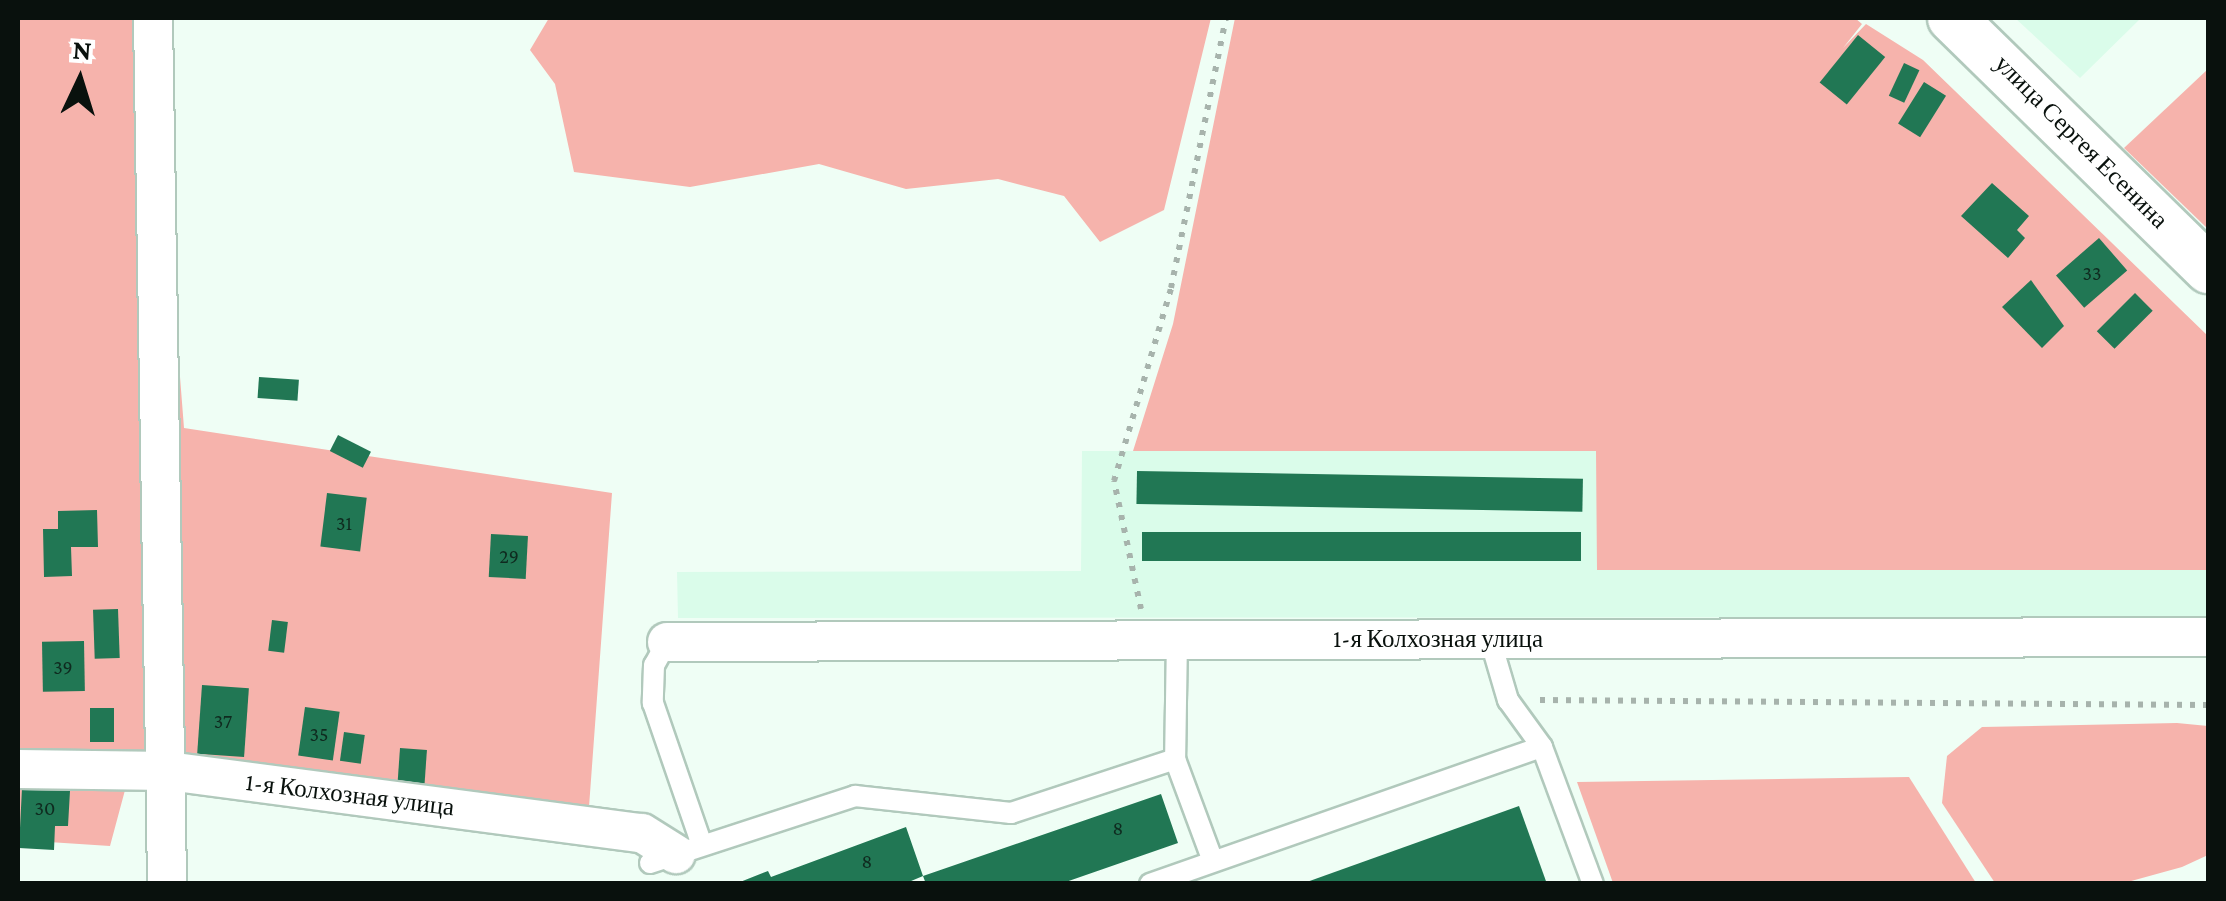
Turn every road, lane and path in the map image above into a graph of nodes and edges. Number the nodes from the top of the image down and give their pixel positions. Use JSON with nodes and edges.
{"nodes":[{"id":1,"x":153,"y":18,"type":"edge"},
{"id":2,"x":1226,"y":18,"type":"edge"},
{"id":3,"x":1966,"y":22,"type":"edge"},
{"id":4,"x":2208,"y":269,"type":"edge"},
{"id":5,"x":2208,"y":636,"type":"edge"},
{"id":6,"x":1161,"y":638,"type":"junction"},
{"id":7,"x":1490,"y":639,"type":"junction"},
{"id":8,"x":667,"y":642,"type":"joint"},
{"id":9,"x":1508,"y":700,"type":"junction"},
{"id":10,"x":2208,"y":705,"type":"edge"},
{"id":11,"x":1542,"y":746,"type":"junction"},
{"id":12,"x":1175,"y":759,"type":"junction"},
{"id":13,"x":18,"y":769,"type":"edge"},
{"id":14,"x":168,"y":771,"type":"junction"},
{"id":15,"x":676,"y":854,"type":"junction"},
{"id":16,"x":1213,"y":861,"type":"junction"},
{"id":17,"x":167,"y":884,"type":"edge"},
{"id":18,"x":1150,"y":884,"type":"edge"},
{"id":19,"x":1593,"y":884,"type":"edge"}],
"edges":[{"from":1,"to":14,"type":"street"},
{"from":2,"to":6,"type":"path"},
{"from":3,"to":4,"type":"street","name":"улица Сергея Есенина"},
{"from":5,"to":7,"type":"street","name":"1-я Колхозная улица"},
{"from":6,"to":7,"type":"street","name":"1-я Колхозная улица"},
{"from":6,"to":8,"type":"street","name":"1-я Колхозная улица"},
{"from":6,"to":12,"type":"lane"},
{"from":7,"to":9,"type":"lane"},
{"from":8,"to":15,"type":"lane"},
{"from":9,"to":10,"type":"path"},
{"from":9,"to":11,"type":"lane"},
{"from":11,"to":16,"type":"lane"},
{"from":11,"to":19,"type":"lane"},
{"from":12,"to":15,"type":"lane"},
{"from":12,"to":16,"type":"lane"},
{"from":13,"to":14,"type":"street","name":"1-я Колхозная улица"},
{"from":14,"to":15,"type":"street","name":"1-я Колхозная улица"},
{"from":14,"to":17,"type":"street"},
{"from":16,"to":18,"type":"lane"}]}
